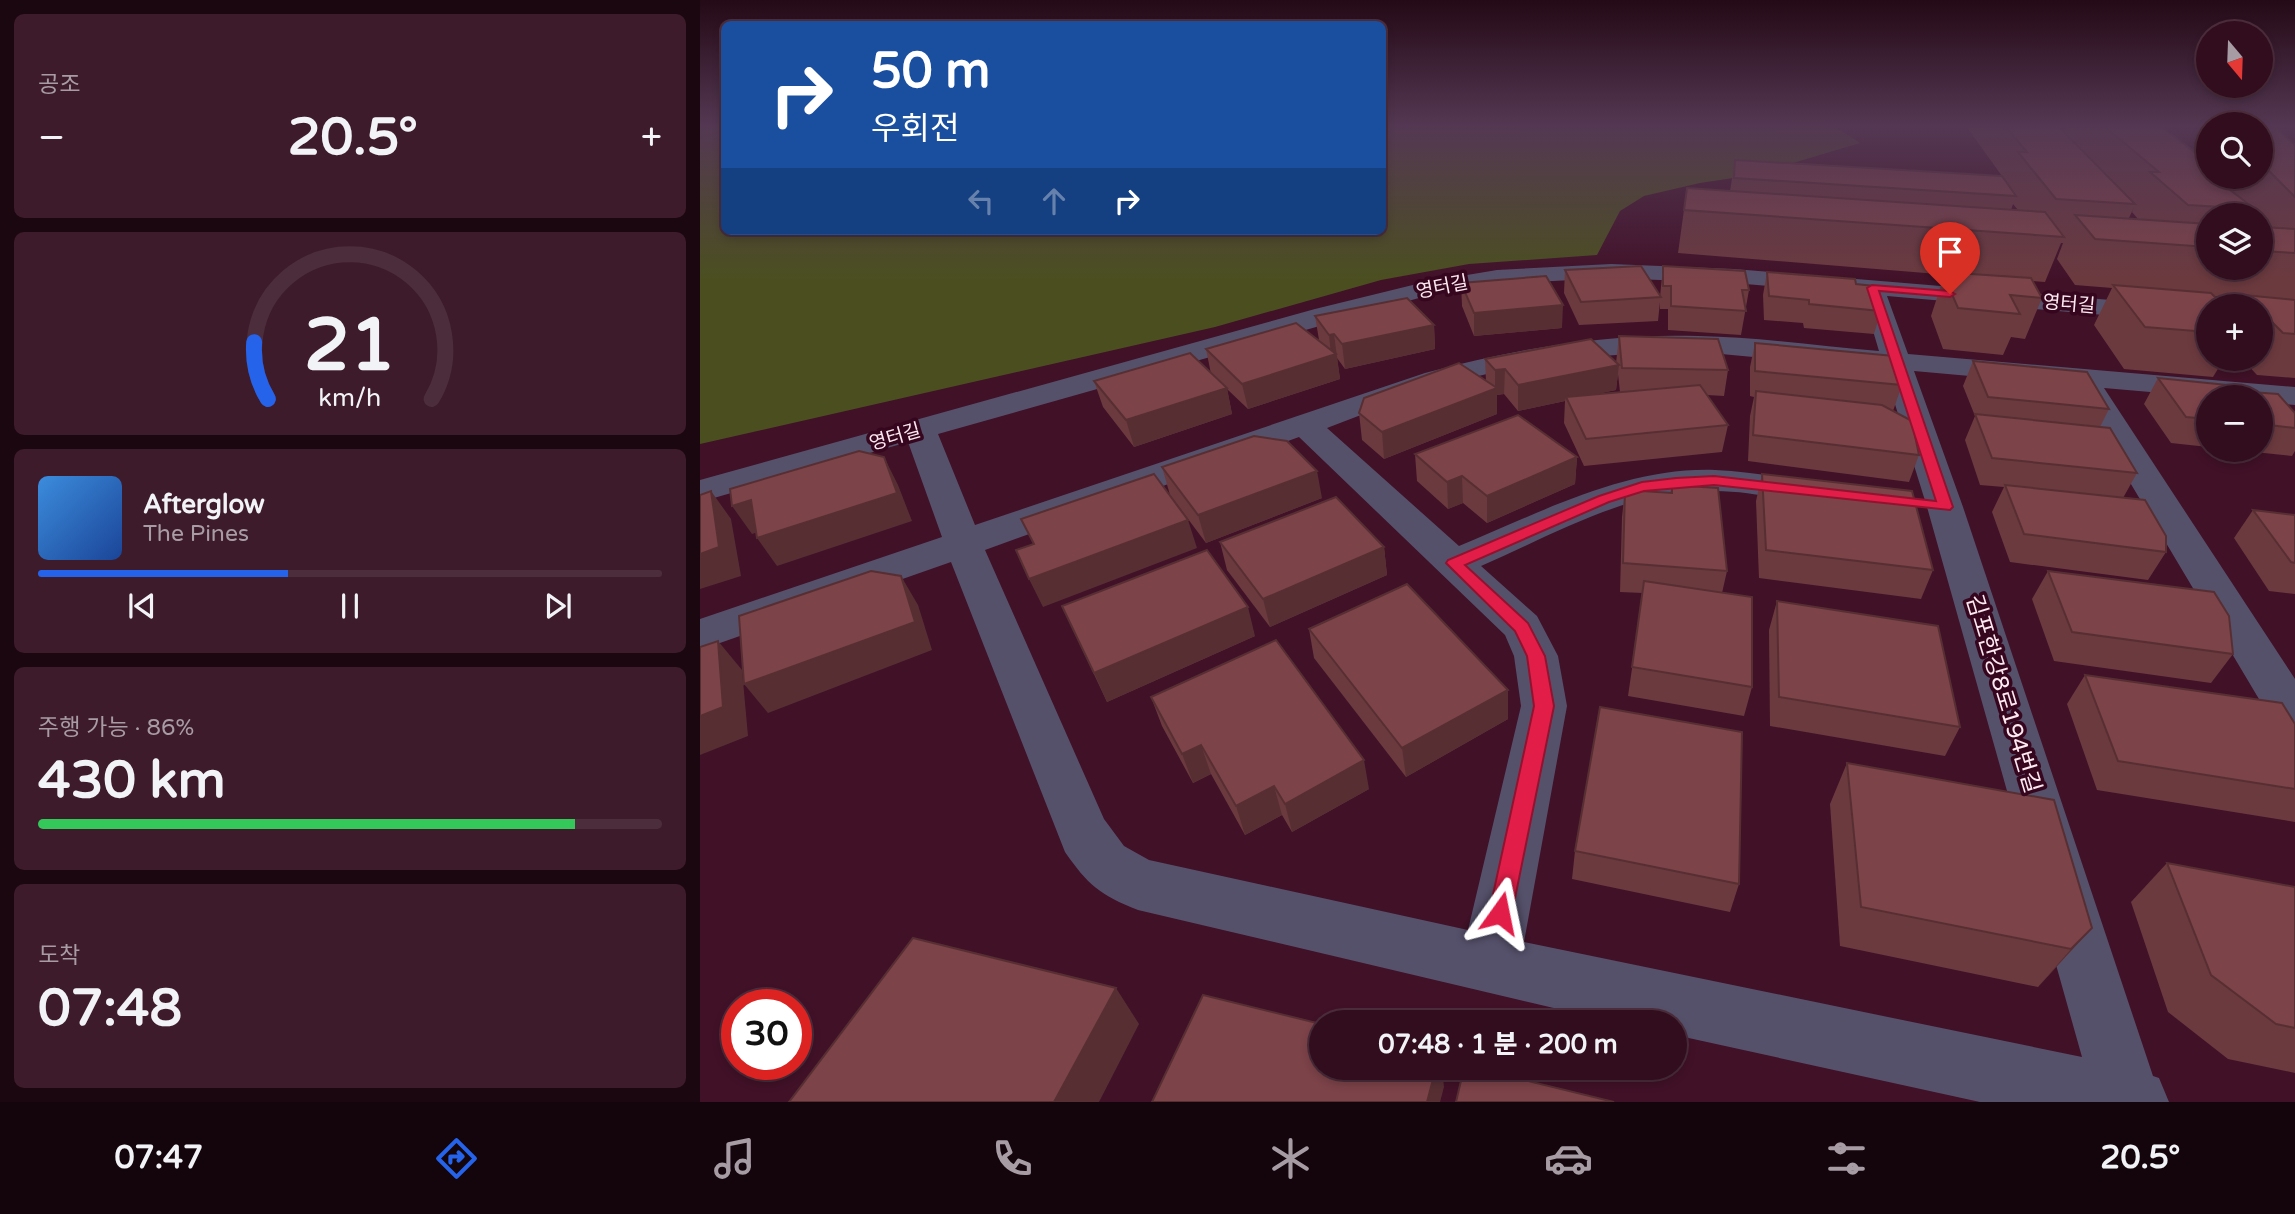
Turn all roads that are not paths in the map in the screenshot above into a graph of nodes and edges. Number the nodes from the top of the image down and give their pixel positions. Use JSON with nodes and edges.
{"nodes":[{"id":1,"x":1872,"y":288,"type":"junction"},
{"id":2,"x":2196,"y":315,"type":"edge"},
{"id":3,"x":1894,"y":359,"type":"junction"},
{"id":4,"x":2081,"y":376,"type":"junction"},
{"id":5,"x":2196,"y":386,"type":"edge"},
{"id":6,"x":2273,"y":393,"type":"edge"},
{"id":7,"x":2295,"y":396,"type":"edge"},
{"id":8,"x":2273,"y":402,"type":"edge"},
{"id":9,"x":1305,"y":425,"type":"junction"},
{"id":10,"x":2295,"y":425,"type":"edge"},
{"id":11,"x":920,"y":430,"type":"junction"},
{"id":12,"x":700,"y":491,"type":"edge"},
{"id":13,"x":1850,"y":496,"type":"edge"},
{"id":14,"x":964,"y":545,"type":"junction"},
{"id":15,"x":1454,"y":563,"type":"junction"},
{"id":16,"x":700,"y":635,"type":"edge"},
{"id":17,"x":2295,"y":718,"type":"edge"},
{"id":18,"x":1490,"y":965,"type":"junction"},
{"id":19,"x":2130,"y":1101,"type":"edge"}],
"edges":[{"from":1,"to":2,"type":"street","name":"영터길"},
{"from":1,"to":3,"type":"street","name":"김포한강8로194번길"},
{"from":1,"to":11,"type":"street","name":"영터길"},
{"from":3,"to":4,"type":"street"},
{"from":3,"to":9,"type":"street"},
{"from":3,"to":19,"type":"street","name":"김포한강8로194번길"},
{"from":4,"to":5,"type":"street"},
{"from":4,"to":17,"type":"street"},
{"from":6,"to":7,"type":"street"},
{"from":8,"to":10,"type":"street"},
{"from":9,"to":14,"type":"street"},
{"from":9,"to":15,"type":"street"},
{"from":11,"to":12,"type":"street","name":"영터길"},
{"from":11,"to":14,"type":"street"},
{"from":13,"to":15,"type":"street"},
{"from":14,"to":16,"type":"street"},
{"from":14,"to":18,"type":"street"},
{"from":15,"to":18,"type":"street"},
{"from":18,"to":19,"type":"street"}]}
